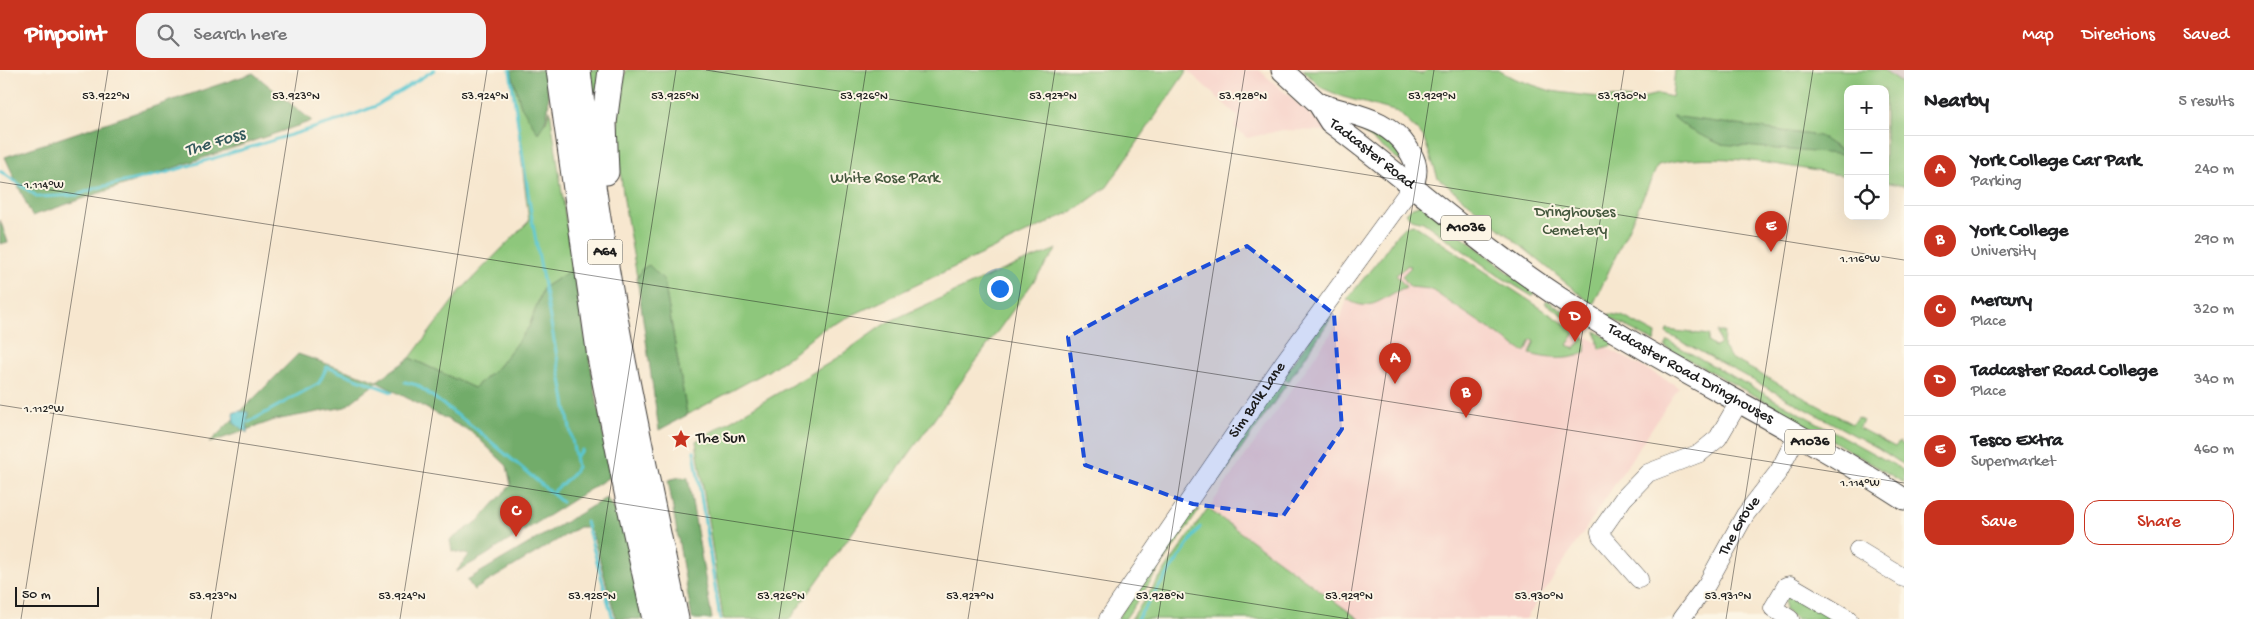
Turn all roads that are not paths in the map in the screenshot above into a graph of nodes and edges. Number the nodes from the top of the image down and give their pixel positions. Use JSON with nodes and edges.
{"nodes":[{"id":1,"x":559,"y":70,"type":"edge"},
{"id":2,"x":578,"y":70,"type":"edge"},
{"id":3,"x":611,"y":70,"type":"edge"},
{"id":4,"x":1282,"y":70,"type":"edge"},
{"id":5,"x":1318,"y":103,"type":"junction"},
{"id":6,"x":1413,"y":185,"type":"junction"},
{"id":7,"x":616,"y":318,"type":"junction"},
{"id":8,"x":1739,"y":402,"type":"junction"},
{"id":9,"x":1798,"y":434,"type":"junction"},
{"id":10,"x":627,"y":438,"type":"junction"},
{"id":11,"x":639,"y":497,"type":"junction"},
{"id":12,"x":1904,"y":499,"type":"edge"},
{"id":13,"x":1858,"y":550,"type":"dead end"},
{"id":14,"x":1904,"y":578,"type":"edge"},
{"id":15,"x":1639,"y":579,"type":"dead end"},
{"id":16,"x":1769,"y":614,"type":"edge"},
{"id":17,"x":655,"y":619,"type":"edge"},
{"id":18,"x":676,"y":619,"type":"edge"},
{"id":19,"x":1108,"y":619,"type":"edge"},
{"id":20,"x":1681,"y":619,"type":"edge"},
{"id":21,"x":1790,"y":619,"type":"edge"},
{"id":22,"x":1848,"y":619,"type":"edge"}],
"edges":[{"from":1,"to":10,"type":"highway","number":"A64"},
{"from":2,"to":7,"type":"highway","number":"A64"},
{"from":3,"to":7,"type":"highway","number":"A64"},
{"from":4,"to":5,"type":"main road","name":"Tadcaster Road","number":"A1036"},
{"from":5,"to":6,"type":"main road","name":"Tadcaster Road","number":"A1036"},
{"from":5,"to":6,"type":"main road","name":"Tadcaster Road","number":"A1036"},
{"from":6,"to":8,"type":"main road","name":"Tadcaster Road Dringhouses","number":"A1036"},
{"from":6,"to":19,"type":"street","name":"Sim Balk Lane"},
{"from":7,"to":10,"type":"highway","number":"A64"},
{"from":8,"to":9,"type":"main road","name":"Tadcaster Road Dringhouses","number":"A1036"},
{"from":8,"to":15,"type":"street"},
{"from":9,"to":12,"type":"main road","name":"Tadcaster Road Dringhouses","number":"A1036"},
{"from":9,"to":20,"type":"street","name":"The Grove"},
{"from":10,"to":11,"type":"highway","number":"A64"},
{"from":11,"to":17,"type":"highway","number":"A64"},
{"from":11,"to":18,"type":"highway","number":"A64"},
{"from":13,"to":14,"type":"street"},
{"from":16,"to":21,"type":"street"},
{"from":16,"to":22,"type":"street"}]}
